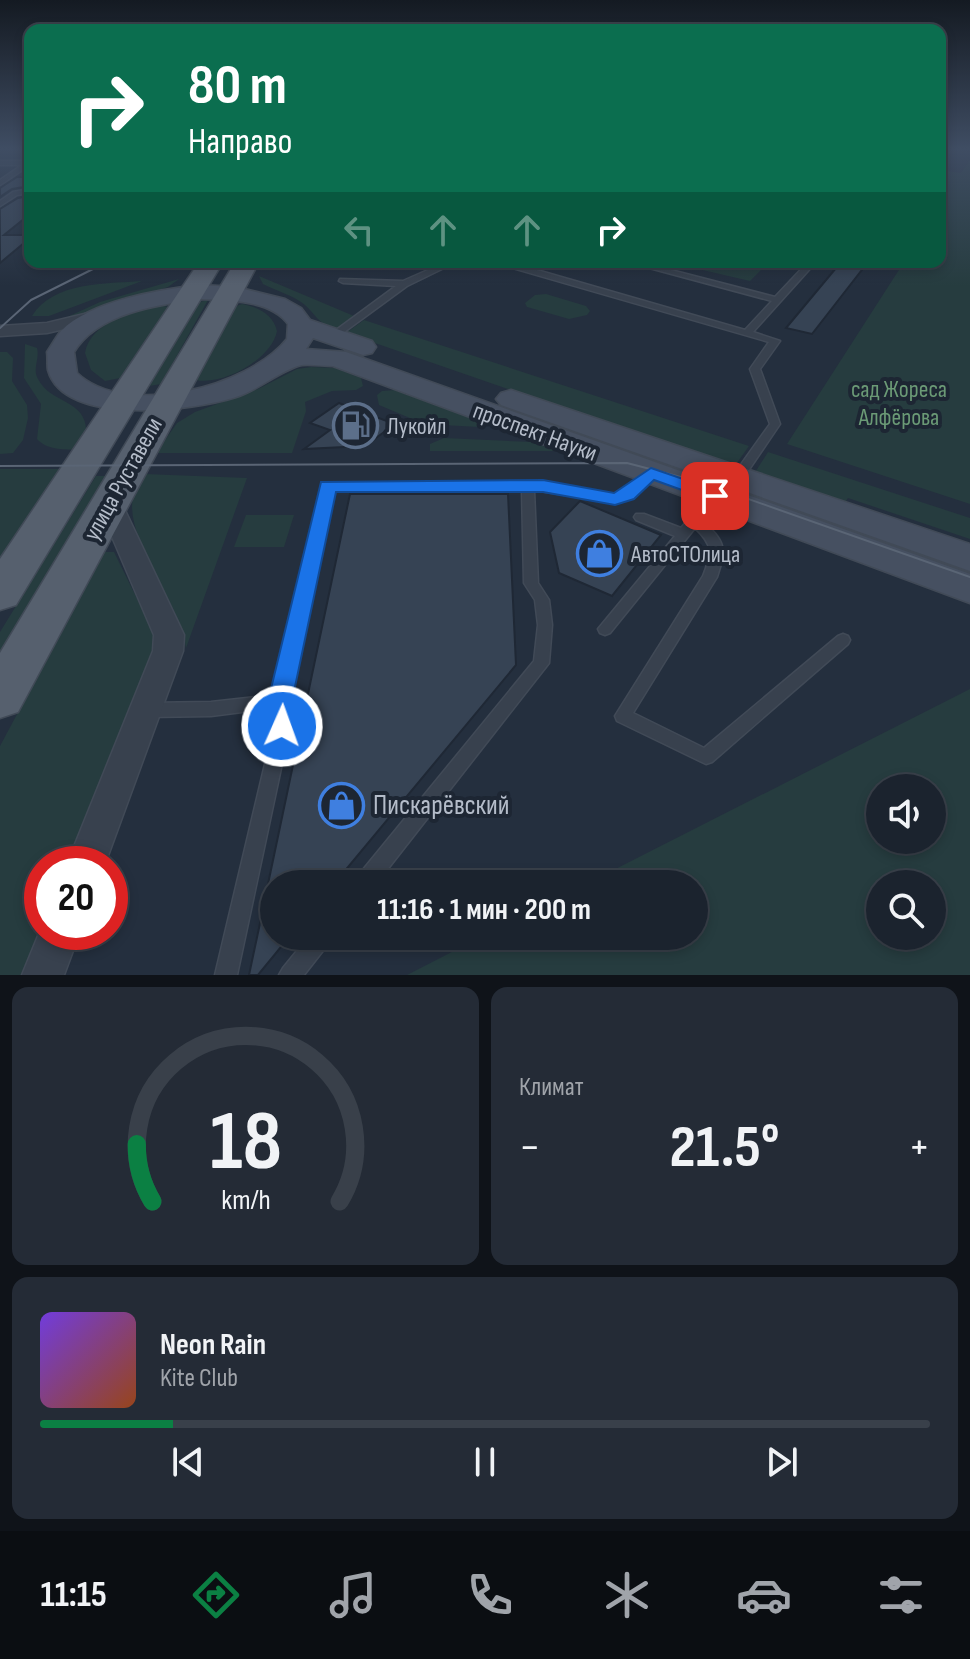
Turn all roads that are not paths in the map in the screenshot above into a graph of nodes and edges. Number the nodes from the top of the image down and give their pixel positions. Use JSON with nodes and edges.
{"nodes":[{"id":1,"x":207,"y":268,"type":"edge"},
{"id":2,"x":244,"y":268,"type":"edge"},
{"id":3,"x":434,"y":268,"type":"edge"},
{"id":4,"x":518,"y":268,"type":"edge"},
{"id":5,"x":654,"y":268,"type":"edge"},
{"id":6,"x":806,"y":268,"type":"edge"},
{"id":7,"x":343,"y":281,"type":"dead end"},
{"id":8,"x":404,"y":284,"type":"junction"},
{"id":9,"x":191,"y":292,"type":"junction"},
{"id":10,"x":230,"y":292,"type":"junction"},
{"id":11,"x":777,"y":300,"type":"junction"},
{"id":12,"x":111,"y":312,"type":"junction"},
{"id":13,"x":300,"y":325,"type":"junction"},
{"id":14,"x":0,"y":331,"type":"edge"},
{"id":15,"x":749,"y":331,"type":"junction"},
{"id":16,"x":333,"y":336,"type":"junction"},
{"id":17,"x":0,"y":339,"type":"edge"},
{"id":18,"x":60,"y":361,"type":"junction"},
{"id":19,"x":280,"y":363,"type":"junction"},
{"id":20,"x":463,"y":394,"type":"junction"},
{"id":21,"x":123,"y":401,"type":"junction"},
{"id":22,"x":168,"y":401,"type":"junction"},
{"id":23,"x":651,"y":473,"type":"junction"},
{"id":24,"x":528,"y":486,"type":"junction"},
{"id":25,"x":716,"y":498,"type":"junction"},
{"id":26,"x":110,"y":504,"type":"junction"},
{"id":27,"x":640,"y":517,"type":"dead end"},
{"id":28,"x":683,"y":534,"type":"junction"},
{"id":29,"x":970,"y":558,"type":"edge"},
{"id":30,"x":4,"y":585,"type":"edge"},
{"id":31,"x":970,"y":589,"type":"edge"},
{"id":32,"x":605,"y":629,"type":"dead end"},
{"id":33,"x":843,"y":640,"type":"dead end"},
{"id":34,"x":0,"y":697,"type":"edge"},
{"id":35,"x":280,"y":701,"type":"junction"},
{"id":36,"x":145,"y":710,"type":"junction"},
{"id":37,"x":93,"y":846,"type":"edge"},
{"id":38,"x":375,"y":870,"type":"edge"},
{"id":39,"x":53,"y":950,"type":"edge"},
{"id":40,"x":311,"y":950,"type":"edge"},
{"id":41,"x":43,"y":975,"type":"edge"},
{"id":42,"x":226,"y":975,"type":"edge"},
{"id":43,"x":290,"y":975,"type":"edge"}],
"edges":[{"from":1,"to":9,"type":"main road","name":"улица Руставели"},
{"from":2,"to":10,"type":"main road","name":"улица Руставели"},
{"from":3,"to":8,"type":"lane"},
{"from":4,"to":15,"type":"lane"},
{"from":5,"to":11,"type":"lane"},
{"from":6,"to":11,"type":"lane"},
{"from":7,"to":8,"type":"lane"},
{"from":8,"to":16,"type":"lane"},
{"from":9,"to":10,"type":"main road","name":"проспект Науки"},
{"from":9,"to":12,"type":"main road","name":"проспект Науки"},
{"from":9,"to":21,"type":"main road","name":"улица Руставели"},
{"from":10,"to":13,"type":"main road","name":"проспект Науки"},
{"from":10,"to":22,"type":"main road","name":"улица Руставели"},
{"from":11,"to":15,"type":"lane"},
{"from":12,"to":14,"type":"street","name":"проспект Науки"},
{"from":12,"to":18,"type":"main road","name":"проспект Науки"},
{"from":13,"to":16,"type":"main road","name":"проспект Науки"},
{"from":13,"to":19,"type":"main road"},
{"from":15,"to":25,"type":"lane"},
{"from":16,"to":20,"type":"main road","name":"проспект Науки"},
{"from":17,"to":18,"type":"street","name":"проспект Науки"},
{"from":18,"to":21,"type":"main road","name":"проспект Науки"},
{"from":19,"to":20,"type":"main road","name":"проспект Науки"},
{"from":19,"to":22,"type":"main road","name":"проспект Науки"},
{"from":20,"to":23,"type":"main road","name":"проспект Науки"},
{"from":20,"to":25,"type":"main road","name":"проспект Науки"},
{"from":21,"to":22,"type":"main road","name":"проспект Науки"},
{"from":21,"to":30,"type":"main road","name":"улица Руставели"},
{"from":22,"to":26,"type":"main road","name":"улица Руставели"},
{"from":23,"to":24,"type":"lane"},
{"from":23,"to":25,"type":"main road","name":"проспект Науки"},
{"from":24,"to":35,"type":"lane"},
{"from":24,"to":38,"type":"lane"},
{"from":25,"to":28,"type":"lane"},
{"from":25,"to":29,"type":"main road","name":"проспект Науки"},
{"from":25,"to":31,"type":"main road","name":"проспект Науки"},
{"from":25,"to":33,"type":"lane"},
{"from":26,"to":34,"type":"main road","name":"улица Руставели"},
{"from":26,"to":36,"type":"street"},
{"from":27,"to":28,"type":"lane"},
{"from":28,"to":32,"type":"lane"},
{"from":35,"to":36,"type":"lane"},
{"from":35,"to":42,"type":"lane"},
{"from":36,"to":37,"type":"street"},
{"from":39,"to":41,"type":"street"},
{"from":40,"to":43,"type":"lane"}]}
